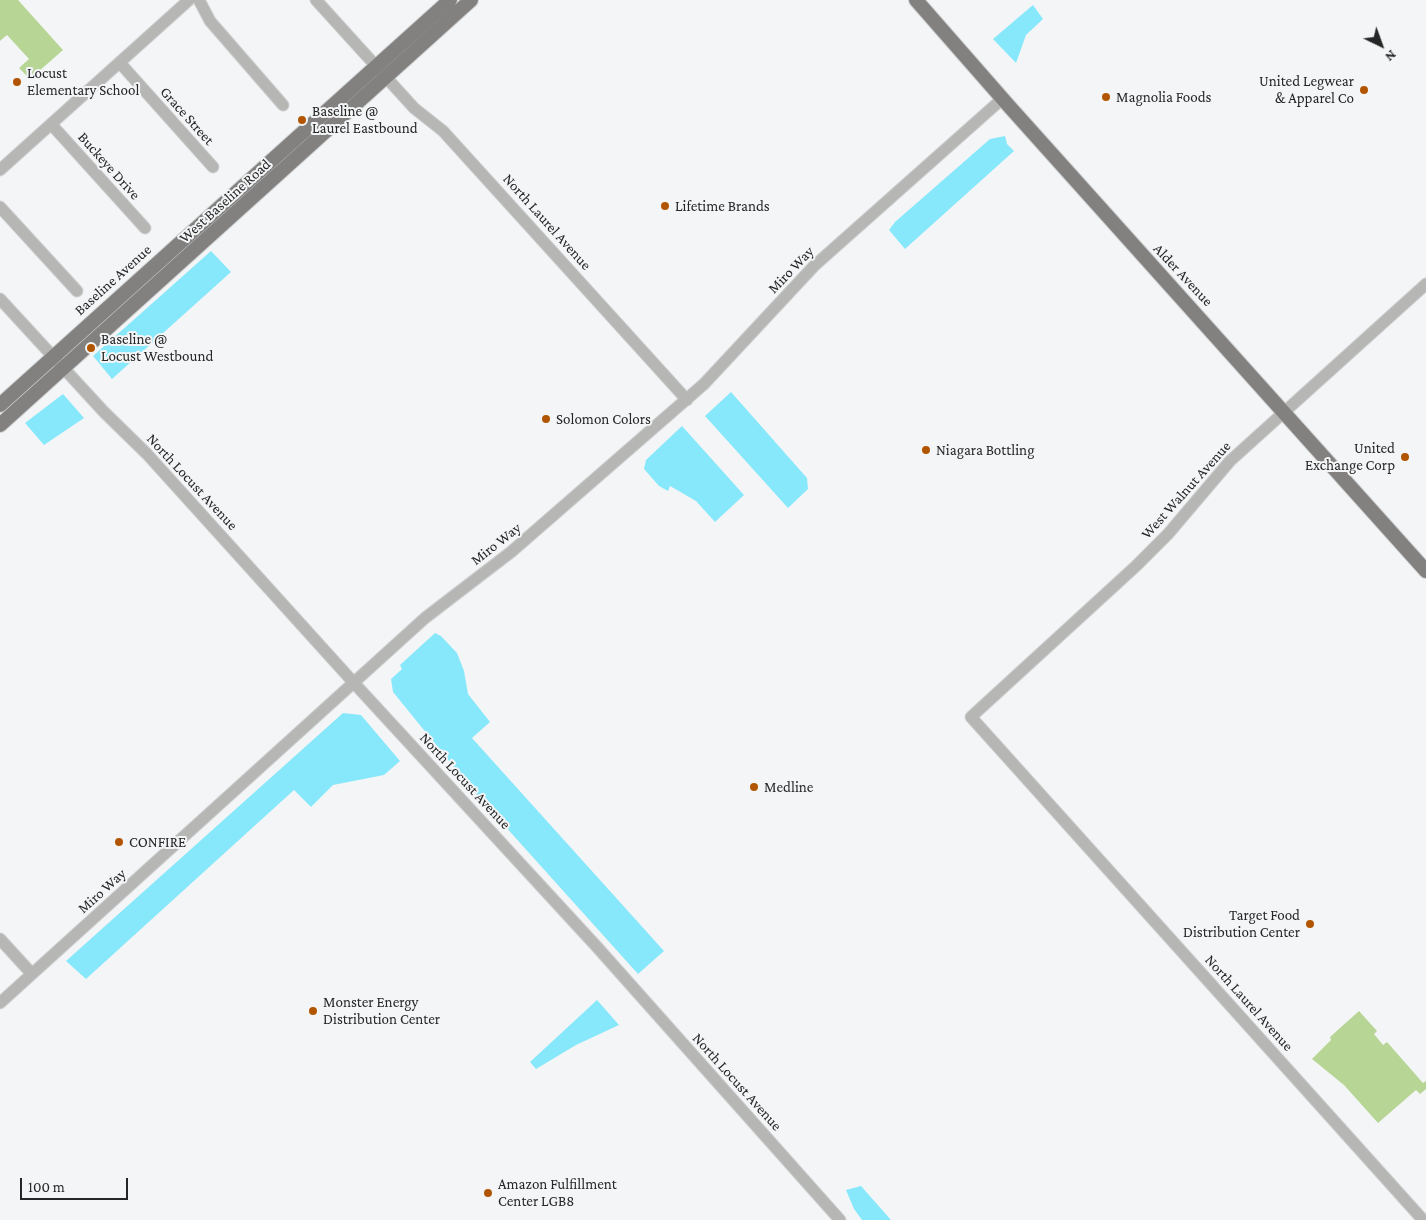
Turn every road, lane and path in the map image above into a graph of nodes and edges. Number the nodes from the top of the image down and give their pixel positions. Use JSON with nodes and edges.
{"nodes":[{"id":1,"x":189,"y":0,"type":"edge"},
{"id":2,"x":199,"y":0,"type":"edge"},
{"id":3,"x":316,"y":0,"type":"edge"},
{"id":4,"x":450,"y":0,"type":"edge"},
{"id":5,"x":471,"y":0,"type":"edge"},
{"id":6,"x":916,"y":0,"type":"edge"},
{"id":7,"x":120,"y":63,"type":"junction"},
{"id":8,"x":381,"y":71,"type":"junction"},
{"id":9,"x":1002,"y":99,"type":"junction"},
{"id":10,"x":283,"y":105,"type":"dead end"},
{"id":11,"x":51,"y":124,"type":"junction"},
{"id":12,"x":213,"y":167,"type":"dead end"},
{"id":13,"x":0,"y":170,"type":"edge"},
{"id":14,"x":0,"y":207,"type":"edge"},
{"id":15,"x":145,"y":228,"type":"dead end"},
{"id":16,"x":1426,"y":284,"type":"edge"},
{"id":17,"x":76,"y":291,"type":"dead end"},
{"id":18,"x":0,"y":299,"type":"edge"},
{"id":19,"x":53,"y":356,"type":"junction"},
{"id":20,"x":63,"y":368,"type":"junction"},
{"id":21,"x":687,"y":400,"type":"junction"},
{"id":22,"x":0,"y":405,"type":"edge"},
{"id":23,"x":1283,"y":411,"type":"junction"},
{"id":24,"x":0,"y":425,"type":"edge"},
{"id":25,"x":1426,"y":571,"type":"edge"},
{"id":26,"x":354,"y":683,"type":"junction"},
{"id":27,"x":971,"y":717,"type":"joint"},
{"id":28,"x":0,"y":939,"type":"edge"},
{"id":29,"x":32,"y":974,"type":"junction"},
{"id":30,"x":0,"y":1003,"type":"edge"},
{"id":31,"x":840,"y":1220,"type":"edge"},
{"id":32,"x":1423,"y":1220,"type":"edge"}],
"edges":[{"from":1,"to":7,"type":"street"},
{"from":2,"to":10,"type":"street"},
{"from":3,"to":8,"type":"street","name":"North Laurel Avenue"},
{"from":4,"to":8,"type":"main road","name":"Baseline Avenue"},
{"from":5,"to":8,"type":"main road","name":"West Baseline Road"},
{"from":6,"to":9,"type":"main road","name":"Alder Avenue"},
{"from":7,"to":11,"type":"street"},
{"from":7,"to":12,"type":"street","name":"Grace Street"},
{"from":8,"to":19,"type":"main road","name":"Baseline Avenue"},
{"from":8,"to":20,"type":"main road","name":"West Baseline Road"},
{"from":8,"to":21,"type":"street","name":"North Laurel Avenue"},
{"from":9,"to":21,"type":"street","name":"Miro Way"},
{"from":9,"to":23,"type":"main road","name":"Alder Avenue"},
{"from":11,"to":13,"type":"street"},
{"from":11,"to":15,"type":"street","name":"Buckeye Drive"},
{"from":14,"to":17,"type":"street"},
{"from":16,"to":23,"type":"street","name":"West Walnut Avenue"},
{"from":18,"to":19,"type":"street","name":"North Locust Avenue"},
{"from":19,"to":20,"type":"street","name":"North Locust Avenue"},
{"from":19,"to":22,"type":"main road","name":"Baseline Avenue"},
{"from":20,"to":24,"type":"main road","name":"West Baseline Road"},
{"from":20,"to":26,"type":"street","name":"North Locust Avenue"},
{"from":21,"to":26,"type":"street","name":"Miro Way"},
{"from":23,"to":25,"type":"main road","name":"Alder Avenue"},
{"from":23,"to":27,"type":"street","name":"West Walnut Avenue"},
{"from":26,"to":29,"type":"street","name":"Miro Way"},
{"from":26,"to":31,"type":"street","name":"North Locust Avenue"},
{"from":27,"to":32,"type":"street","name":"North Laurel Avenue"},
{"from":28,"to":29,"type":"street"},
{"from":29,"to":30,"type":"street","name":"Miro Way"}]}
